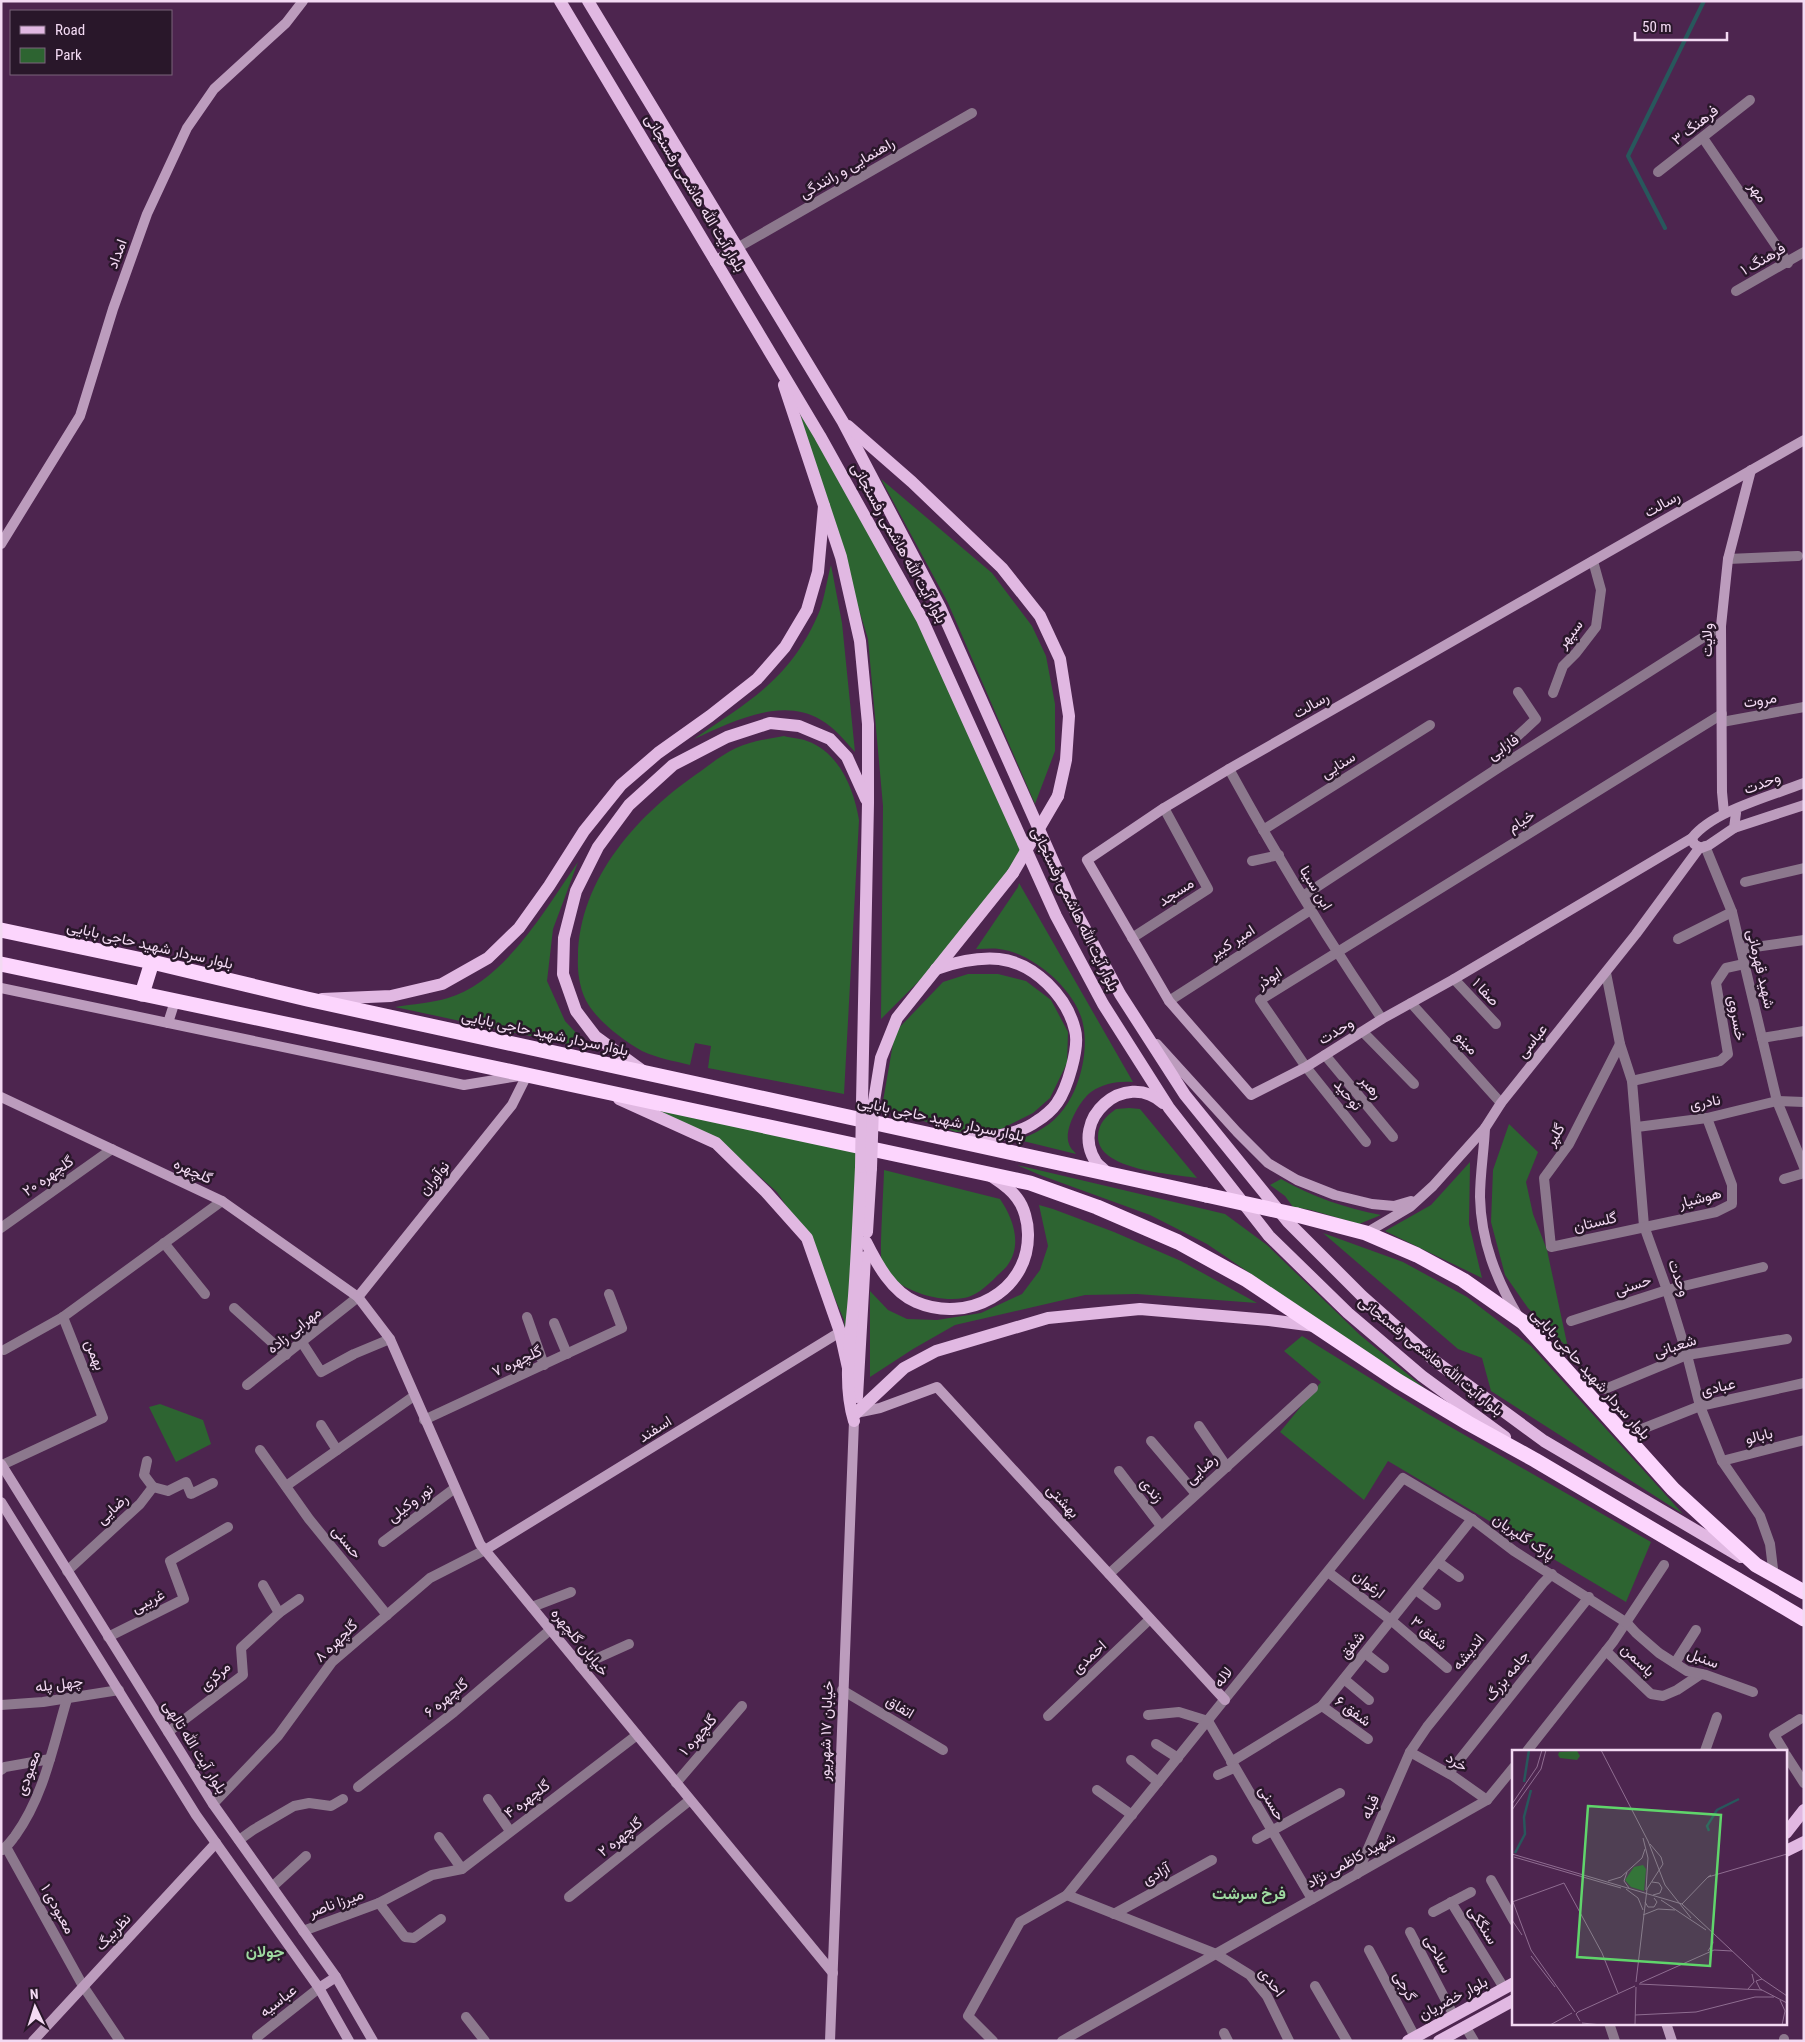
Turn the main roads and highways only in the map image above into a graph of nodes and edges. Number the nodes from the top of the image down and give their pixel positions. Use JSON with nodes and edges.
{"nodes":[{"id":1,"x":560,"y":1,"type":"edge"},
{"id":2,"x":588,"y":1,"type":"edge"},
{"id":3,"x":738,"y":248,"type":"junction"},
{"id":4,"x":716,"y":262,"type":"junction"},
{"id":5,"x":776,"y":361,"type":"junction"},
{"id":6,"x":843,"y":422,"type":"junction"},
{"id":7,"x":824,"y":506,"type":"junction"},
{"id":8,"x":868,"y":803,"type":"junction"},
{"id":9,"x":1,"y":930,"type":"edge"},
{"id":10,"x":152,"y":962,"type":"junction"},
{"id":11,"x":1,"y":964,"type":"edge"},
{"id":12,"x":936,"y":969,"type":"junction"},
{"id":13,"x":142,"y":994,"type":"junction"},
{"id":14,"x":307,"y":1000,"type":"junction"},
{"id":15,"x":645,"y":1072,"type":"junction"},
{"id":16,"x":593,"y":1089,"type":"junction"},
{"id":17,"x":868,"y":1105,"type":"junction"},
{"id":18,"x":1169,"y":1108,"type":"junction"},
{"id":19,"x":956,"y":1140,"type":"junction"},
{"id":20,"x":866,"y":1167,"type":"junction"},
{"id":21,"x":1107,"y":1173,"type":"junction"},
{"id":22,"x":989,"y":1174,"type":"junction"},
{"id":23,"x":866,"y":1242,"type":"junction"},
{"id":24,"x":1318,"y":1327,"type":"junction"},
{"id":25,"x":848,"y":1368,"type":"junction"},
{"id":26,"x":855,"y":1417,"type":"junction"},
{"id":27,"x":1535,"y":1460,"type":"junction"},
{"id":28,"x":1756,"y":1565,"type":"junction"},
{"id":29,"x":1804,"y":1592,"type":"edge"},
{"id":30,"x":1803,"y":1620,"type":"edge"},
{"id":31,"x":1804,"y":1810,"type":"edge"},
{"id":32,"x":1788,"y":1830,"type":"edge"},
{"id":33,"x":1804,"y":1842,"type":"edge"},
{"id":34,"x":1788,"y":1850,"type":"edge"},
{"id":35,"x":1509,"y":1986,"type":"edge"},
{"id":36,"x":1512,"y":2001,"type":"edge"},
{"id":37,"x":1411,"y":2039,"type":"edge"},
{"id":38,"x":1439,"y":2041,"type":"edge"}],
"edges":[{"from":1,"to":4,"type":"main road","name":"بلوار آیت الله هاشمی رفسنجانی"},
{"from":2,"to":3,"type":"main road","name":"بلوار آیت الله هاشمی رفسنجانی"},
{"from":3,"to":4,"type":"main road"},
{"from":3,"to":6,"type":"main road","name":"بلوار آیت الله هاشمی رفسنجانی"},
{"from":4,"to":5,"type":"main road","name":"بلوار آیت الله هاشمی رفسنجانی"},
{"from":5,"to":7,"type":"main road"},
{"from":5,"to":18,"type":"main road","name":"بلوار آیت الله هاشمی رفسنجانی"},
{"from":6,"to":12,"type":"main road","bridge":true},
{"from":6,"to":28,"type":"main road","name":"بلوار آیت الله هاشمی رفسنجانی"},
{"from":7,"to":8,"type":"main road"},
{"from":7,"to":14,"type":"main road"},
{"from":8,"to":15,"type":"main road"},
{"from":8,"to":17,"type":"main road"},
{"from":9,"to":10,"type":"highway","name":"بلوار سردار شهید حاجی بابایی"},
{"from":10,"to":13,"type":"highway"},
{"from":10,"to":14,"type":"highway","name":"بلوار سردار شهید حاجی بابایی"},
{"from":11,"to":13,"type":"highway"},
{"from":12,"to":17,"type":"main road"},
{"from":12,"to":19,"type":"main road"},
{"from":13,"to":16,"type":"highway"},
{"from":14,"to":15,"type":"highway","name":"بلوار سردار شهید حاجی بابایی"},
{"from":15,"to":19,"type":"highway","name":"بلوار سردار شهید حاجی بابایی"},
{"from":16,"to":22,"type":"highway"},
{"from":16,"to":25,"type":"main road"},
{"from":17,"to":20,"type":"main road","bridge":true},
{"from":18,"to":21,"type":"main road"},
{"from":18,"to":27,"type":"main road","name":"بلوار آیت الله هاشمی رفسنجانی"},
{"from":19,"to":21,"type":"highway","name":"بلوار سردار شهید حاجی بابایی"},
{"from":20,"to":23,"type":"main road"},
{"from":20,"to":25,"type":"main road"},
{"from":21,"to":28,"type":"highway","name":"بلوار سردار شهید حاجی بابایی","bridge":true},
{"from":22,"to":23,"type":"main road"},
{"from":22,"to":24,"type":"highway"},
{"from":23,"to":26,"type":"main road"},
{"from":24,"to":26,"type":"main road"},
{"from":24,"to":27,"type":"highway"},
{"from":25,"to":26,"type":"main road"},
{"from":27,"to":30,"type":"highway","name":"بلوار آیت الله هاشمی رفسنجانی"},
{"from":28,"to":29,"type":"highway","name":"بلوار آیت الله هاشمی رفسنجانی"},
{"from":31,"to":32,"type":"main road"},
{"from":33,"to":34,"type":"main road"},
{"from":35,"to":37,"type":"main road","name":"بلوار خضریان"},
{"from":36,"to":38,"type":"main road","name":"بلوار خضریان"}]}
